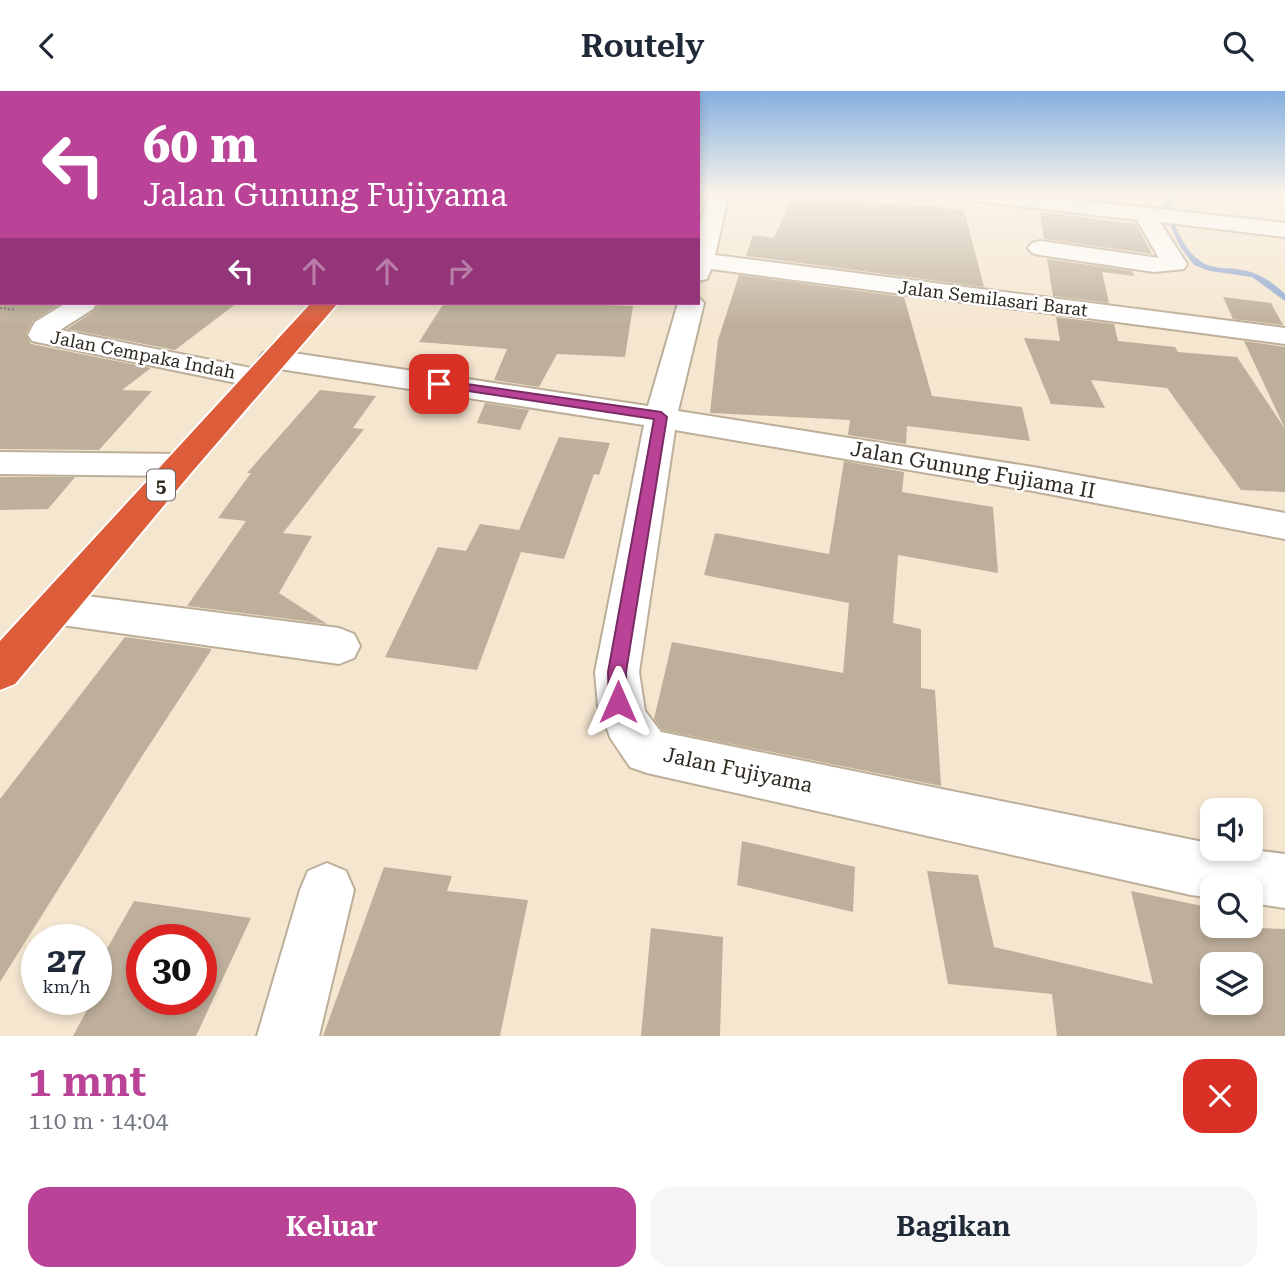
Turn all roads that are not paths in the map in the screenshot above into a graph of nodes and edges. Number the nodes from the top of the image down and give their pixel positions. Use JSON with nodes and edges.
{"nodes":[{"id":1,"x":708,"y":238,"type":"edge"},
{"id":2,"x":1159,"y":238,"type":"edge"},
{"id":3,"x":1040,"y":248,"type":"dead end"},
{"id":4,"x":700,"y":267,"type":"edge"},
{"id":5,"x":81,"y":305,"type":"edge"},
{"id":6,"x":323,"y":305,"type":"edge"},
{"id":7,"x":690,"y":305,"type":"edge"},
{"id":8,"x":1285,"y":336,"type":"edge"},
{"id":9,"x":264,"y":369,"type":"junction"},
{"id":10,"x":661,"y":417,"type":"junction"},
{"id":11,"x":0,"y":463,"type":"edge"},
{"id":12,"x":179,"y":465,"type":"junction"},
{"id":13,"x":1285,"y":526,"type":"edge"},
{"id":14,"x":55,"y":608,"type":"junction"},
{"id":15,"x":339,"y":646,"type":"dead end"},
{"id":16,"x":0,"y":671,"type":"edge"},
{"id":17,"x":1285,"y":881,"type":"edge"},
{"id":18,"x":327,"y":890,"type":"dead end"},
{"id":19,"x":288,"y":1036,"type":"edge"}],
"edges":[{"from":1,"to":4,"type":"street"},
{"from":2,"to":3,"type":"street"},
{"from":4,"to":8,"type":"street","name":"Jalan Semilasari Barat"},
{"from":5,"to":9,"type":"street","name":"Jalan Cempaka Indah"},
{"from":6,"to":9,"type":"highway","number":"5"},
{"from":7,"to":10,"type":"street","name":"Jalan Fujiyama"},
{"from":9,"to":10,"type":"street","name":"Jalan Gunung Fujiama II"},
{"from":9,"to":12,"type":"highway","number":"5"},
{"from":10,"to":13,"type":"street","name":"Jalan Gunung Fujiama II"},
{"from":10,"to":17,"type":"street","name":"Jalan Fujiyama"},
{"from":11,"to":12,"type":"street"},
{"from":12,"to":14,"type":"highway","number":"5"},
{"from":14,"to":15,"type":"street"},
{"from":14,"to":16,"type":"highway","number":"5"},
{"from":18,"to":19,"type":"street"}]}
